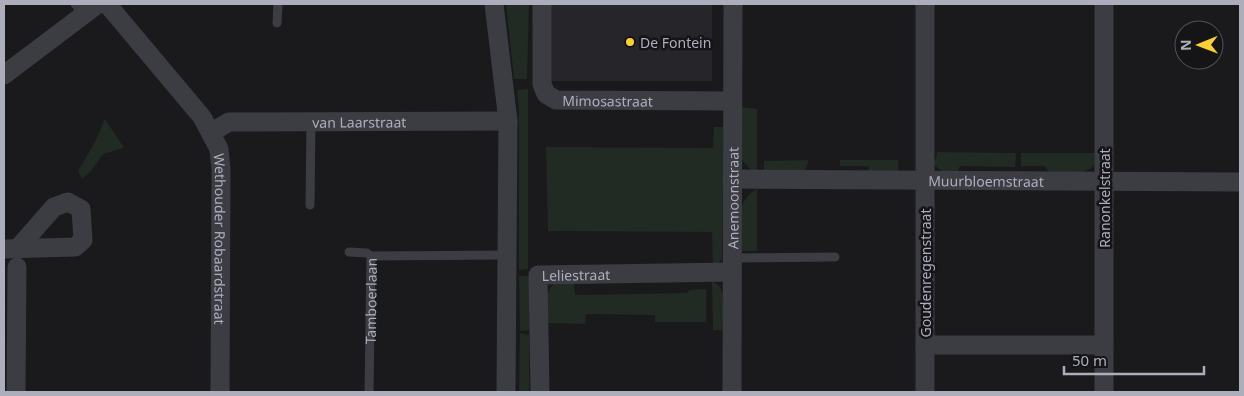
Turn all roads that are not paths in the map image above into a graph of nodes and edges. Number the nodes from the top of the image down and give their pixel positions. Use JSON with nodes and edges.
{"nodes":[{"id":1,"x":107,"y":4,"type":"edge"},
{"id":2,"x":278,"y":4,"type":"edge"},
{"id":3,"x":494,"y":4,"type":"edge"},
{"id":4,"x":542,"y":4,"type":"edge"},
{"id":5,"x":733,"y":4,"type":"edge"},
{"id":6,"x":925,"y":4,"type":"edge"},
{"id":7,"x":1104,"y":4,"type":"edge"},
{"id":8,"x":86,"y":7,"type":"edge"},
{"id":9,"x":277,"y":23,"type":"dead end"},
{"id":10,"x":4,"y":75,"type":"edge"},
{"id":11,"x":732,"y":101,"type":"junction"},
{"id":12,"x":508,"y":121,"type":"junction"},
{"id":13,"x":311,"y":122,"type":"junction"},
{"id":14,"x":212,"y":132,"type":"junction"},
{"id":15,"x":732,"y":179,"type":"junction"},
{"id":16,"x":925,"y":180,"type":"junction"},
{"id":17,"x":1104,"y":181,"type":"junction"},
{"id":18,"x":1240,"y":182,"type":"edge"},
{"id":19,"x":310,"y":205,"type":"dead end"},
{"id":20,"x":348,"y":252,"type":"dead end"},
{"id":21,"x":508,"y":254,"type":"junction"},
{"id":22,"x":371,"y":256,"type":"junction"},
{"id":23,"x":835,"y":257,"type":"dead end"},
{"id":24,"x":732,"y":265,"type":"junction"},
{"id":25,"x":17,"y":267,"type":"dead end"},
{"id":26,"x":925,"y":345,"type":"junction"},
{"id":27,"x":1104,"y":345,"type":"junction"},
{"id":28,"x":10,"y":373,"type":"edge"},
{"id":29,"x":16,"y":392,"type":"edge"},
{"id":30,"x":220,"y":392,"type":"edge"},
{"id":31,"x":369,"y":392,"type":"edge"},
{"id":32,"x":506,"y":392,"type":"edge"},
{"id":33,"x":540,"y":392,"type":"edge"},
{"id":34,"x":732,"y":392,"type":"edge"},
{"id":35,"x":925,"y":392,"type":"edge"},
{"id":36,"x":1104,"y":392,"type":"edge"}],
"edges":[{"from":1,"to":14,"type":"street","name":"Wethouder Robaardstraat"},
{"from":2,"to":9,"type":"lane"},
{"from":3,"to":12,"type":"street"},
{"from":4,"to":11,"type":"street","name":"Mimosastraat"},
{"from":5,"to":11,"type":"street","name":"Anemoonstraat"},
{"from":6,"to":16,"type":"street","name":"Goudenregenstraat"},
{"from":7,"to":17,"type":"street","name":"Ranonkelstraat"},
{"from":8,"to":10,"type":"street"},
{"from":11,"to":15,"type":"street","name":"Anemoonstraat"},
{"from":12,"to":13,"type":"street","name":"van Laarstraat"},
{"from":12,"to":21,"type":"street"},
{"from":13,"to":14,"type":"street","name":"van Laarstraat"},
{"from":13,"to":19,"type":"lane"},
{"from":14,"to":30,"type":"street","name":"Wethouder Robaardstraat"},
{"from":15,"to":16,"type":"street","name":"Muurbloemstraat"},
{"from":15,"to":24,"type":"street","name":"Anemoonstraat"},
{"from":16,"to":17,"type":"street","name":"Muurbloemstraat"},
{"from":16,"to":26,"type":"street","name":"Goudenregenstraat"},
{"from":17,"to":18,"type":"street","name":"Muurbloemstraat"},
{"from":17,"to":27,"type":"street","name":"Ranonkelstraat"},
{"from":20,"to":22,"type":"lane"},
{"from":21,"to":22,"type":"lane","name":"Tamboerlaan"},
{"from":21,"to":32,"type":"street"},
{"from":22,"to":31,"type":"lane","name":"Tamboerlaan"},
{"from":23,"to":24,"type":"lane"},
{"from":24,"to":33,"type":"street","name":"Leliestraat"},
{"from":24,"to":34,"type":"street","name":"Anemoonstraat"},
{"from":25,"to":28,"type":"street"},
{"from":26,"to":27,"type":"street"},
{"from":26,"to":35,"type":"street","name":"Goudenregenstraat"},
{"from":27,"to":36,"type":"street","name":"Ranonkelstraat"},
{"from":28,"to":29,"type":"street"}]}
